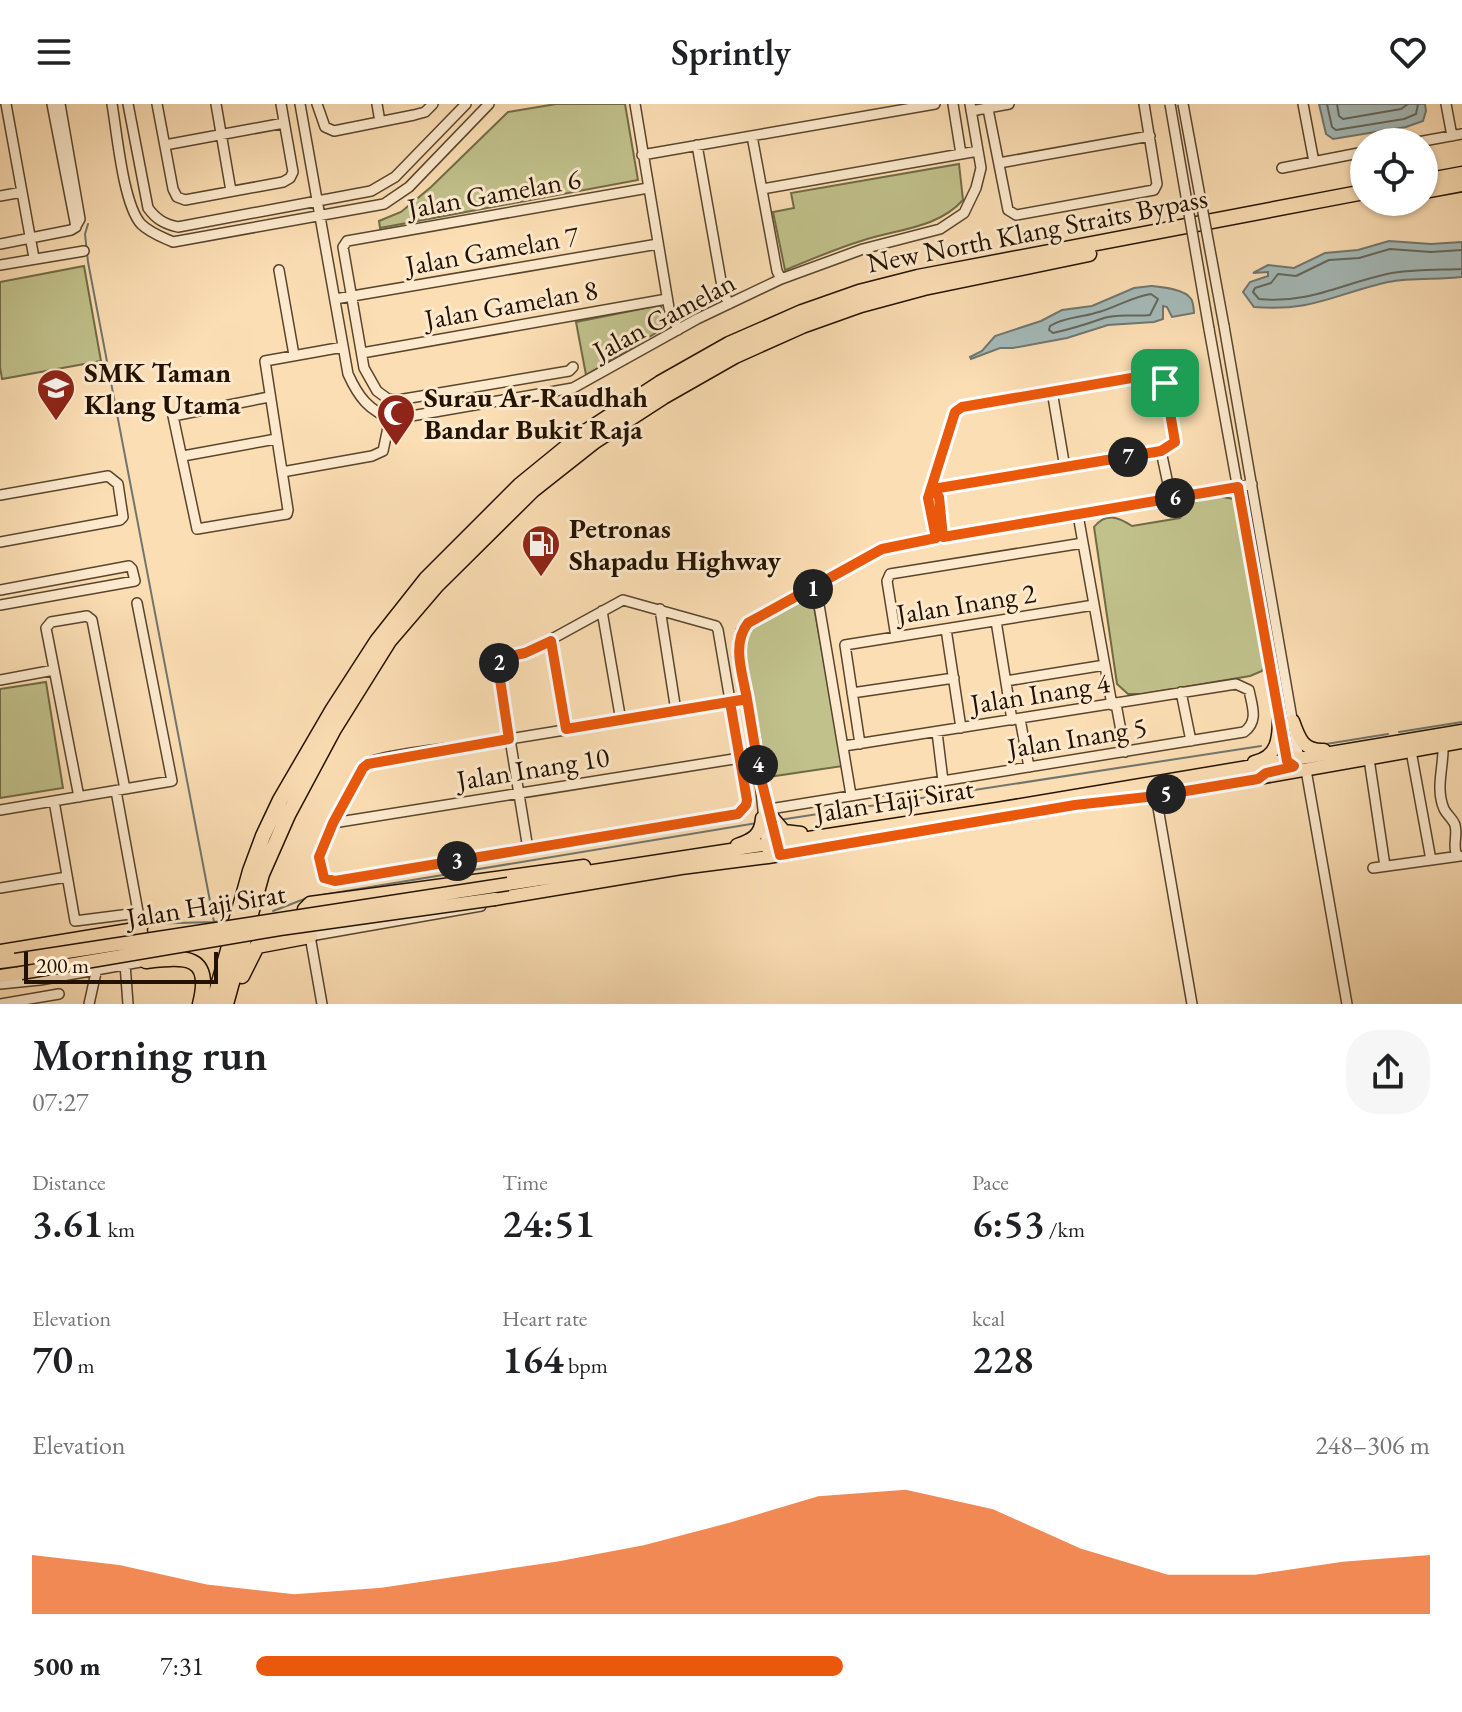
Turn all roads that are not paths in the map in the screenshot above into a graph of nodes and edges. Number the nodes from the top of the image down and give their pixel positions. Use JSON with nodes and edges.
{"nodes":[{"id":1,"x":6,"y":104,"type":"edge"},
{"id":2,"x":52,"y":104,"type":"edge"},
{"id":3,"x":60,"y":104,"type":"edge"},
{"id":4,"x":112,"y":104,"type":"edge"},
{"id":5,"x":128,"y":104,"type":"edge"},
{"id":6,"x":157,"y":104,"type":"edge"},
{"id":7,"x":216,"y":104,"type":"edge"},
{"id":8,"x":281,"y":104,"type":"edge"},
{"id":9,"x":300,"y":104,"type":"edge"},
{"id":10,"x":317,"y":104,"type":"edge"},
{"id":11,"x":377,"y":104,"type":"edge"},
{"id":12,"x":433,"y":104,"type":"edge"},
{"id":13,"x":466,"y":104,"type":"edge"},
{"id":14,"x":489,"y":104,"type":"edge"},
{"id":15,"x":935,"y":104,"type":"edge"},
{"id":16,"x":953,"y":104,"type":"edge"},
{"id":17,"x":1009,"y":104,"type":"edge"},
{"id":18,"x":1144,"y":104,"type":"edge"},
{"id":19,"x":1170,"y":104,"type":"edge"},
{"id":20,"x":1183,"y":104,"type":"edge"},
{"id":21,"x":1303,"y":104,"type":"edge"},
{"id":22,"x":1446,"y":104,"type":"edge"},
{"id":23,"x":634,"y":105,"type":"edge"},
{"id":24,"x":988,"y":106,"type":"edge"},
{"id":25,"x":970,"y":108,"type":"edge"},
{"id":26,"x":380,"y":122,"type":"junction"},
{"id":27,"x":284,"y":123,"type":"junction"},
{"id":28,"x":222,"y":135,"type":"junction"},
{"id":29,"x":1457,"y":135,"type":"edge"},
{"id":30,"x":752,"y":136,"type":"junction"},
{"id":31,"x":1150,"y":136,"type":"junction"},
{"id":32,"x":165,"y":145,"type":"junction"},
{"id":33,"x":697,"y":145,"type":"junction"},
{"id":34,"x":14,"y":147,"type":"junction"},
{"id":35,"x":0,"y":150,"type":"edge"},
{"id":36,"x":978,"y":151,"type":"junction"},
{"id":37,"x":961,"y":154,"type":"junction"},
{"id":38,"x":642,"y":155,"type":"junction"},
{"id":39,"x":1350,"y":155,"type":"edge"},
{"id":40,"x":1314,"y":162,"type":"junction"},
{"id":41,"x":999,"y":163,"type":"junction"},
{"id":42,"x":1282,"y":168,"type":"dead end"},
{"id":43,"x":1462,"y":174,"type":"edge"},
{"id":44,"x":1438,"y":178,"type":"edge"},
{"id":45,"x":1462,"y":184,"type":"edge"},
{"id":46,"x":648,"y":188,"type":"junction"},
{"id":47,"x":1438,"y":188,"type":"edge"},
{"id":48,"x":762,"y":189,"type":"junction"},
{"id":49,"x":231,"y":191,"type":"junction"},
{"id":50,"x":22,"y":192,"type":"junction"},
{"id":51,"x":1350,"y":195,"type":"edge"},
{"id":52,"x":0,"y":196,"type":"edge"},
{"id":53,"x":318,"y":202,"type":"junction"},
{"id":54,"x":1350,"y":204,"type":"edge"},
{"id":55,"x":320,"y":216,"type":"junction"},
{"id":56,"x":76,"y":227,"type":"junction"},
{"id":57,"x":30,"y":238,"type":"junction"},
{"id":58,"x":0,"y":244,"type":"edge"},
{"id":59,"x":658,"y":244,"type":"junction"},
{"id":60,"x":84,"y":251,"type":"dead end"},
{"id":61,"x":34,"y":258,"type":"junction"},
{"id":62,"x":0,"y":265,"type":"edge"},
{"id":63,"x":279,"y":270,"type":"dead end"},
{"id":64,"x":779,"y":275,"type":"junction"},
{"id":65,"x":352,"y":297,"type":"junction"},
{"id":66,"x":335,"y":299,"type":"junction"},
{"id":67,"x":668,"y":303,"type":"junction"},
{"id":68,"x":729,"y":304,"type":"junction"},
{"id":69,"x":678,"y":330,"type":"junction"},
{"id":70,"x":343,"y":347,"type":"junction"},
{"id":71,"x":362,"y":353,"type":"junction"},
{"id":72,"x":294,"y":355,"type":"junction"},
{"id":73,"x":573,"y":367,"type":"dead end"},
{"id":74,"x":1052,"y":391,"type":"junction"},
{"id":75,"x":269,"y":397,"type":"junction"},
{"id":76,"x":390,"y":418,"type":"junction"},
{"id":77,"x":276,"y":439,"type":"junction"},
{"id":78,"x":1161,"y":451,"type":"junction"},
{"id":79,"x":183,"y":456,"type":"junction"},
{"id":80,"x":1065,"y":468,"type":"junction"},
{"id":81,"x":282,"y":472,"type":"junction"},
{"id":82,"x":1168,"y":484,"type":"dead end"},
{"id":83,"x":1252,"y":484,"type":"junction"},
{"id":84,"x":1238,"y":487,"type":"junction"},
{"id":85,"x":933,"y":489,"type":"junction"},
{"id":86,"x":0,"y":495,"type":"edge"},
{"id":87,"x":1078,"y":515,"type":"junction"},
{"id":88,"x":940,"y":538,"type":"junction"},
{"id":89,"x":0,"y":542,"type":"edge"},
{"id":90,"x":1083,"y":543,"type":"junction"},
{"id":91,"x":816,"y":587,"type":"junction"},
{"id":92,"x":0,"y":590,"type":"edge"},
{"id":93,"x":137,"y":603,"type":"dead end"},
{"id":94,"x":0,"y":605,"type":"edge"},
{"id":95,"x":1094,"y":605,"type":"junction"},
{"id":96,"x":660,"y":609,"type":"junction"},
{"id":97,"x":602,"y":611,"type":"junction"},
{"id":98,"x":996,"y":621,"type":"junction"},
{"id":99,"x":946,"y":629,"type":"junction"},
{"id":100,"x":896,"y":637,"type":"junction"},
{"id":101,"x":551,"y":641,"type":"junction"},
{"id":102,"x":1105,"y":665,"type":"junction"},
{"id":103,"x":54,"y":670,"type":"junction"},
{"id":104,"x":954,"y":678,"type":"junction"},
{"id":105,"x":0,"y":680,"type":"edge"},
{"id":106,"x":1006,"y":681,"type":"junction"},
{"id":107,"x":1243,"y":686,"type":"joint"},
{"id":108,"x":1181,"y":692,"type":"junction"},
{"id":109,"x":852,"y":693,"type":"junction"},
{"id":110,"x":747,"y":699,"type":"junction"},
{"id":111,"x":730,"y":702,"type":"junction"},
{"id":112,"x":1114,"y":704,"type":"junction"},
{"id":113,"x":676,"y":711,"type":"junction"},
{"id":114,"x":1279,"y":717,"type":"junction"},
{"id":115,"x":1016,"y":719,"type":"junction"},
{"id":116,"x":621,"y":721,"type":"junction"},
{"id":117,"x":1293,"y":721,"type":"junction"},
{"id":118,"x":961,"y":728,"type":"junction"},
{"id":119,"x":566,"y":729,"type":"junction"},
{"id":120,"x":937,"y":732,"type":"junction"},
{"id":121,"x":1462,"y":733,"type":"edge"},
{"id":122,"x":509,"y":739,"type":"junction"},
{"id":123,"x":1191,"y":741,"type":"junction"},
{"id":124,"x":1462,"y":742,"type":"edge"},
{"id":125,"x":860,"y":744,"type":"junction"},
{"id":126,"x":1412,"y":745,"type":"junction"},
{"id":127,"x":844,"y":746,"type":"junction"},
{"id":128,"x":1443,"y":746,"type":"junction"},
{"id":129,"x":1125,"y":752,"type":"junction"},
{"id":130,"x":1366,"y":753,"type":"junction"},
{"id":131,"x":740,"y":758,"type":"junction"},
{"id":132,"x":1297,"y":764,"type":"junction"},
{"id":133,"x":1029,"y":767,"type":"junction"},
{"id":134,"x":943,"y":781,"type":"junction"},
{"id":135,"x":1126,"y":788,"type":"junction"},
{"id":136,"x":121,"y":790,"type":"junction"},
{"id":137,"x":518,"y":793,"type":"junction"},
{"id":138,"x":851,"y":795,"type":"junction"},
{"id":139,"x":1156,"y":796,"type":"junction"},
{"id":140,"x":79,"y":797,"type":"junction"},
{"id":141,"x":54,"y":801,"type":"junction"},
{"id":142,"x":0,"y":810,"type":"edge"},
{"id":143,"x":769,"y":822,"type":"junction"},
{"id":144,"x":333,"y":823,"type":"junction"},
{"id":145,"x":874,"y":828,"type":"junction"},
{"id":146,"x":528,"y":849,"type":"junction"},
{"id":147,"x":773,"y":850,"type":"junction"},
{"id":148,"x":719,"y":852,"type":"junction"},
{"id":149,"x":1459,"y":856,"type":"edge"},
{"id":150,"x":1431,"y":860,"type":"junction"},
{"id":151,"x":669,"y":861,"type":"junction"},
{"id":152,"x":1385,"y":866,"type":"junction"},
{"id":153,"x":1373,"y":868,"type":"dead end"},
{"id":154,"x":67,"y":877,"type":"junction"},
{"id":155,"x":0,"y":888,"type":"edge"},
{"id":156,"x":530,"y":893,"type":"junction"},
{"id":157,"x":140,"y":922,"type":"junction"},
{"id":158,"x":310,"y":936,"type":"junction"},
{"id":159,"x":0,"y":951,"type":"edge"},
{"id":160,"x":146,"y":961,"type":"junction"},
{"id":161,"x":0,"y":962,"type":"edge"},
{"id":162,"x":125,"y":964,"type":"junction"},
{"id":163,"x":97,"y":968,"type":"junction"},
{"id":164,"x":0,"y":976,"type":"edge"},
{"id":165,"x":0,"y":984,"type":"edge"},
{"id":166,"x":59,"y":994,"type":"dead end"},
{"id":167,"x":0,"y":1004,"type":"edge"},
{"id":168,"x":89,"y":1004,"type":"edge"},
{"id":169,"x":128,"y":1004,"type":"edge"},
{"id":170,"x":200,"y":1004,"type":"edge"},
{"id":171,"x":213,"y":1004,"type":"edge"},
{"id":172,"x":228,"y":1004,"type":"edge"},
{"id":173,"x":322,"y":1004,"type":"edge"},
{"id":174,"x":1192,"y":1004,"type":"edge"},
{"id":175,"x":1347,"y":1004,"type":"edge"}],
"edges":[{"from":1,"to":34,"type":"street"},
{"from":2,"to":56,"type":"street"},
{"from":3,"to":56,"type":"street"},
{"from":4,"to":55,"type":"street"},
{"from":5,"to":53,"type":"street"},
{"from":6,"to":32,"type":"street"},
{"from":7,"to":28,"type":"street"},
{"from":8,"to":27,"type":"street"},
{"from":9,"to":53,"type":"street"},
{"from":10,"to":26,"type":"street"},
{"from":11,"to":26,"type":"street"},
{"from":12,"to":26,"type":"street"},
{"from":13,"to":53,"type":"street"},
{"from":14,"to":55,"type":"street"},
{"from":15,"to":30,"type":"street"},
{"from":16,"to":37,"type":"street"},
{"from":17,"to":24,"type":"street"},
{"from":18,"to":31,"type":"street"},
{"from":19,"to":84,"type":"street","bridge":true},
{"from":20,"to":83,"type":"street","bridge":true},
{"from":21,"to":40,"type":"street"},
{"from":22,"to":29,"type":"street"},
{"from":23,"to":38,"type":"street"},
{"from":24,"to":25,"type":"street"},
{"from":24,"to":41,"type":"street"},
{"from":25,"to":36,"type":"street","name":"Jalan Gamelan"},
{"from":27,"to":28,"type":"street"},
{"from":27,"to":49,"type":"street"},
{"from":28,"to":32,"type":"street"},
{"from":28,"to":49,"type":"street"},
{"from":30,"to":33,"type":"street"},
{"from":30,"to":48,"type":"street"},
{"from":31,"to":41,"type":"street"},
{"from":31,"to":41,"type":"street"},
{"from":32,"to":49,"type":"street"},
{"from":33,"to":38,"type":"street"},
{"from":33,"to":68,"type":"street"},
{"from":34,"to":35,"type":"street"},
{"from":34,"to":50,"type":"street"},
{"from":36,"to":37,"type":"street"},
{"from":36,"to":64,"type":"street","name":"Jalan Gamelan"},
{"from":37,"to":48,"type":"street"},
{"from":38,"to":46,"type":"street"},
{"from":39,"to":40,"type":"street"},
{"from":40,"to":42,"type":"street"},
{"from":43,"to":44,"type":"highway"},
{"from":45,"to":47,"type":"highway"},
{"from":46,"to":59,"type":"street"},
{"from":46,"to":65,"type":"street","name":"Jalan Gamelan 6"},
{"from":48,"to":64,"type":"street"},
{"from":50,"to":52,"type":"street"},
{"from":50,"to":57,"type":"street"},
{"from":51,"to":171,"type":"highway","name":"New North Klang Straits Bypass"},
{"from":53,"to":55,"type":"street"},
{"from":54,"to":172,"type":"highway","name":"New North Klang Straits Bypass"},
{"from":55,"to":66,"type":"street"},
{"from":56,"to":57,"type":"street"},
{"from":57,"to":58,"type":"street"},
{"from":57,"to":61,"type":"street"},
{"from":59,"to":65,"type":"street","name":"Jalan Gamelan 7"},
{"from":59,"to":67,"type":"street"},
{"from":60,"to":61,"type":"street"},
{"from":61,"to":62,"type":"street"},
{"from":63,"to":72,"type":"street"},
{"from":64,"to":68,"type":"street","name":"Jalan Gamelan"},
{"from":65,"to":66,"type":"street","name":"Jalan Gamelan 7"},
{"from":65,"to":71,"type":"street"},
{"from":66,"to":70,"type":"street"},
{"from":67,"to":69,"type":"street"},
{"from":67,"to":71,"type":"street","name":"Jalan Gamelan 8"},
{"from":68,"to":69,"type":"street","name":"Jalan Gamelan"},
{"from":69,"to":76,"type":"street","name":"Jalan Gamelan"},
{"from":70,"to":72,"type":"street"},
{"from":70,"to":76,"type":"street"},
{"from":71,"to":73,"type":"street"},
{"from":72,"to":75,"type":"street"},
{"from":74,"to":78,"type":"street"},
{"from":74,"to":80,"type":"street"},
{"from":74,"to":85,"type":"street"},
{"from":75,"to":77,"type":"street"},
{"from":75,"to":79,"type":"street"},
{"from":76,"to":81,"type":"street"},
{"from":77,"to":79,"type":"street"},
{"from":77,"to":81,"type":"street"},
{"from":78,"to":80,"type":"street"},
{"from":78,"to":82,"type":"street"},
{"from":79,"to":81,"type":"street"},
{"from":80,"to":85,"type":"street"},
{"from":83,"to":84,"type":"street"},
{"from":83,"to":117,"type":"street"},
{"from":84,"to":87,"type":"street"},
{"from":84,"to":114,"type":"street"},
{"from":85,"to":88,"type":"street"},
{"from":86,"to":89,"type":"street"},
{"from":87,"to":88,"type":"street"},
{"from":87,"to":90,"type":"street"},
{"from":88,"to":91,"type":"street"},
{"from":90,"to":95,"type":"street"},
{"from":90,"to":100,"type":"street"},
{"from":91,"to":110,"type":"street"},
{"from":91,"to":127,"type":"street"},
{"from":92,"to":94,"type":"street"},
{"from":93,"to":136,"type":"street"},
{"from":95,"to":98,"type":"street","name":"Jalan Inang 2"},
{"from":95,"to":102,"type":"street"},
{"from":96,"to":97,"type":"street"},
{"from":96,"to":111,"type":"street"},
{"from":96,"to":113,"type":"street"},
{"from":97,"to":101,"type":"street"},
{"from":97,"to":116,"type":"street"},
{"from":98,"to":99,"type":"street","name":"Jalan Inang 2"},
{"from":98,"to":106,"type":"street"},
{"from":99,"to":100,"type":"street","name":"Jalan Inang 2"},
{"from":99,"to":104,"type":"street"},
{"from":100,"to":109,"type":"street","name":"Jalan Inang 2"},
{"from":101,"to":119,"type":"street"},
{"from":101,"to":122,"type":"street"},
{"from":102,"to":106,"type":"street"},
{"from":102,"to":112,"type":"street"},
{"from":103,"to":105,"type":"street"},
{"from":103,"to":136,"type":"street"},
{"from":103,"to":140,"type":"street"},
{"from":104,"to":109,"type":"street"},
{"from":104,"to":118,"type":"street"},
{"from":106,"to":115,"type":"street"},
{"from":107,"to":108,"type":"street","name":"Jalan Inang 4"},
{"from":107,"to":123,"type":"street","name":"Jalan Inang 5"},
{"from":108,"to":112,"type":"street","name":"Jalan Inang 4"},
{"from":108,"to":123,"type":"street"},
{"from":109,"to":125,"type":"street"},
{"from":110,"to":111,"type":"street"},
{"from":110,"to":143,"type":"street"},
{"from":111,"to":113,"type":"street"},
{"from":111,"to":131,"type":"street"},
{"from":112,"to":115,"type":"street","name":"Jalan Inang 4"},
{"from":112,"to":129,"type":"street"},
{"from":113,"to":116,"type":"street"},
{"from":114,"to":132,"type":"street"},
{"from":114,"to":135,"type":"main road"},
{"from":115,"to":118,"type":"street","name":"Jalan Inang 4"},
{"from":115,"to":133,"type":"street"},
{"from":116,"to":119,"type":"street"},
{"from":117,"to":130,"type":"main road"},
{"from":117,"to":132,"type":"street"},
{"from":118,"to":120,"type":"street","name":"Jalan Inang 4"},
{"from":119,"to":122,"type":"street"},
{"from":120,"to":125,"type":"street","name":"Jalan Inang 4"},
{"from":120,"to":134,"type":"street"},
{"from":121,"to":126,"type":"main road"},
{"from":122,"to":137,"type":"street"},
{"from":122,"to":144,"type":"street"},
{"from":123,"to":129,"type":"street","name":"Jalan Inang 5"},
{"from":124,"to":128,"type":"main road","name":"Jalan Haji Sirat"},
{"from":125,"to":127,"type":"street","name":"Jalan Inang 4"},
{"from":126,"to":128,"type":"main road","name":"Jalan Haji Sirat"},
{"from":126,"to":130,"type":"main road","name":"Jalan Haji Sirat"},
{"from":126,"to":132,"type":"main road"},
{"from":126,"to":150,"type":"street"},
{"from":127,"to":138,"type":"street"},
{"from":128,"to":149,"type":"street"},
{"from":129,"to":133,"type":"street","name":"Jalan Inang 5"},
{"from":130,"to":132,"type":"main road","name":"Jalan Haji Sirat"},
{"from":130,"to":152,"type":"street"},
{"from":131,"to":137,"type":"street","name":"Jalan Inang 10"},
{"from":131,"to":146,"type":"street"},
{"from":132,"to":135,"type":"main road","name":"Jalan Haji Sirat"},
{"from":132,"to":139,"type":"main road","name":"Jalan Haji Sirat"},
{"from":132,"to":175,"type":"street"},
{"from":133,"to":134,"type":"street","name":"Jalan Inang 5"},
{"from":134,"to":138,"type":"street","name":"Jalan Inang 5"},
{"from":135,"to":145,"type":"main road","name":"Jalan Haji Sirat"},
{"from":136,"to":140,"type":"street"},
{"from":136,"to":157,"type":"street"},
{"from":137,"to":144,"type":"street","name":"Jalan Inang 10"},
{"from":137,"to":146,"type":"street"},
{"from":138,"to":143,"type":"street","name":"Jalan Inang 5"},
{"from":139,"to":147,"type":"main road","name":"Jalan Haji Sirat"},
{"from":139,"to":174,"type":"street"},
{"from":140,"to":141,"type":"street"},
{"from":141,"to":142,"type":"street"},
{"from":141,"to":154,"type":"street"},
{"from":143,"to":145,"type":"main road"},
{"from":143,"to":147,"type":"street"},
{"from":143,"to":148,"type":"main road"},
{"from":144,"to":146,"type":"street"},
{"from":145,"to":147,"type":"main road","name":"Jalan Haji Sirat"},
{"from":147,"to":148,"type":"main road","name":"Jalan Haji Sirat"},
{"from":147,"to":156,"type":"main road","name":"Jalan Haji Sirat"},
{"from":148,"to":151,"type":"main road","name":"Jalan Haji Sirat"},
{"from":149,"to":150,"type":"street"},
{"from":150,"to":152,"type":"street"},
{"from":151,"to":158,"type":"main road"},
{"from":151,"to":161,"type":"main road","name":"Jalan Haji Sirat","bridge":true},
{"from":152,"to":153,"type":"street"},
{"from":154,"to":155,"type":"street"},
{"from":154,"to":157,"type":"street"},
{"from":156,"to":158,"type":"street"},
{"from":156,"to":164,"type":"main road","name":"Jalan Haji Sirat","bridge":true},
{"from":157,"to":159,"type":"main road"},
{"from":157,"to":160,"type":"street"},
{"from":158,"to":172,"type":"highway"},
{"from":158,"to":173,"type":"street"},
{"from":160,"to":162,"type":"street"},
{"from":160,"to":170,"type":"highway"},
{"from":162,"to":163,"type":"street"},
{"from":162,"to":169,"type":"street"},
{"from":163,"to":165,"type":"street"},
{"from":163,"to":168,"type":"street"},
{"from":166,"to":167,"type":"street"}]}
